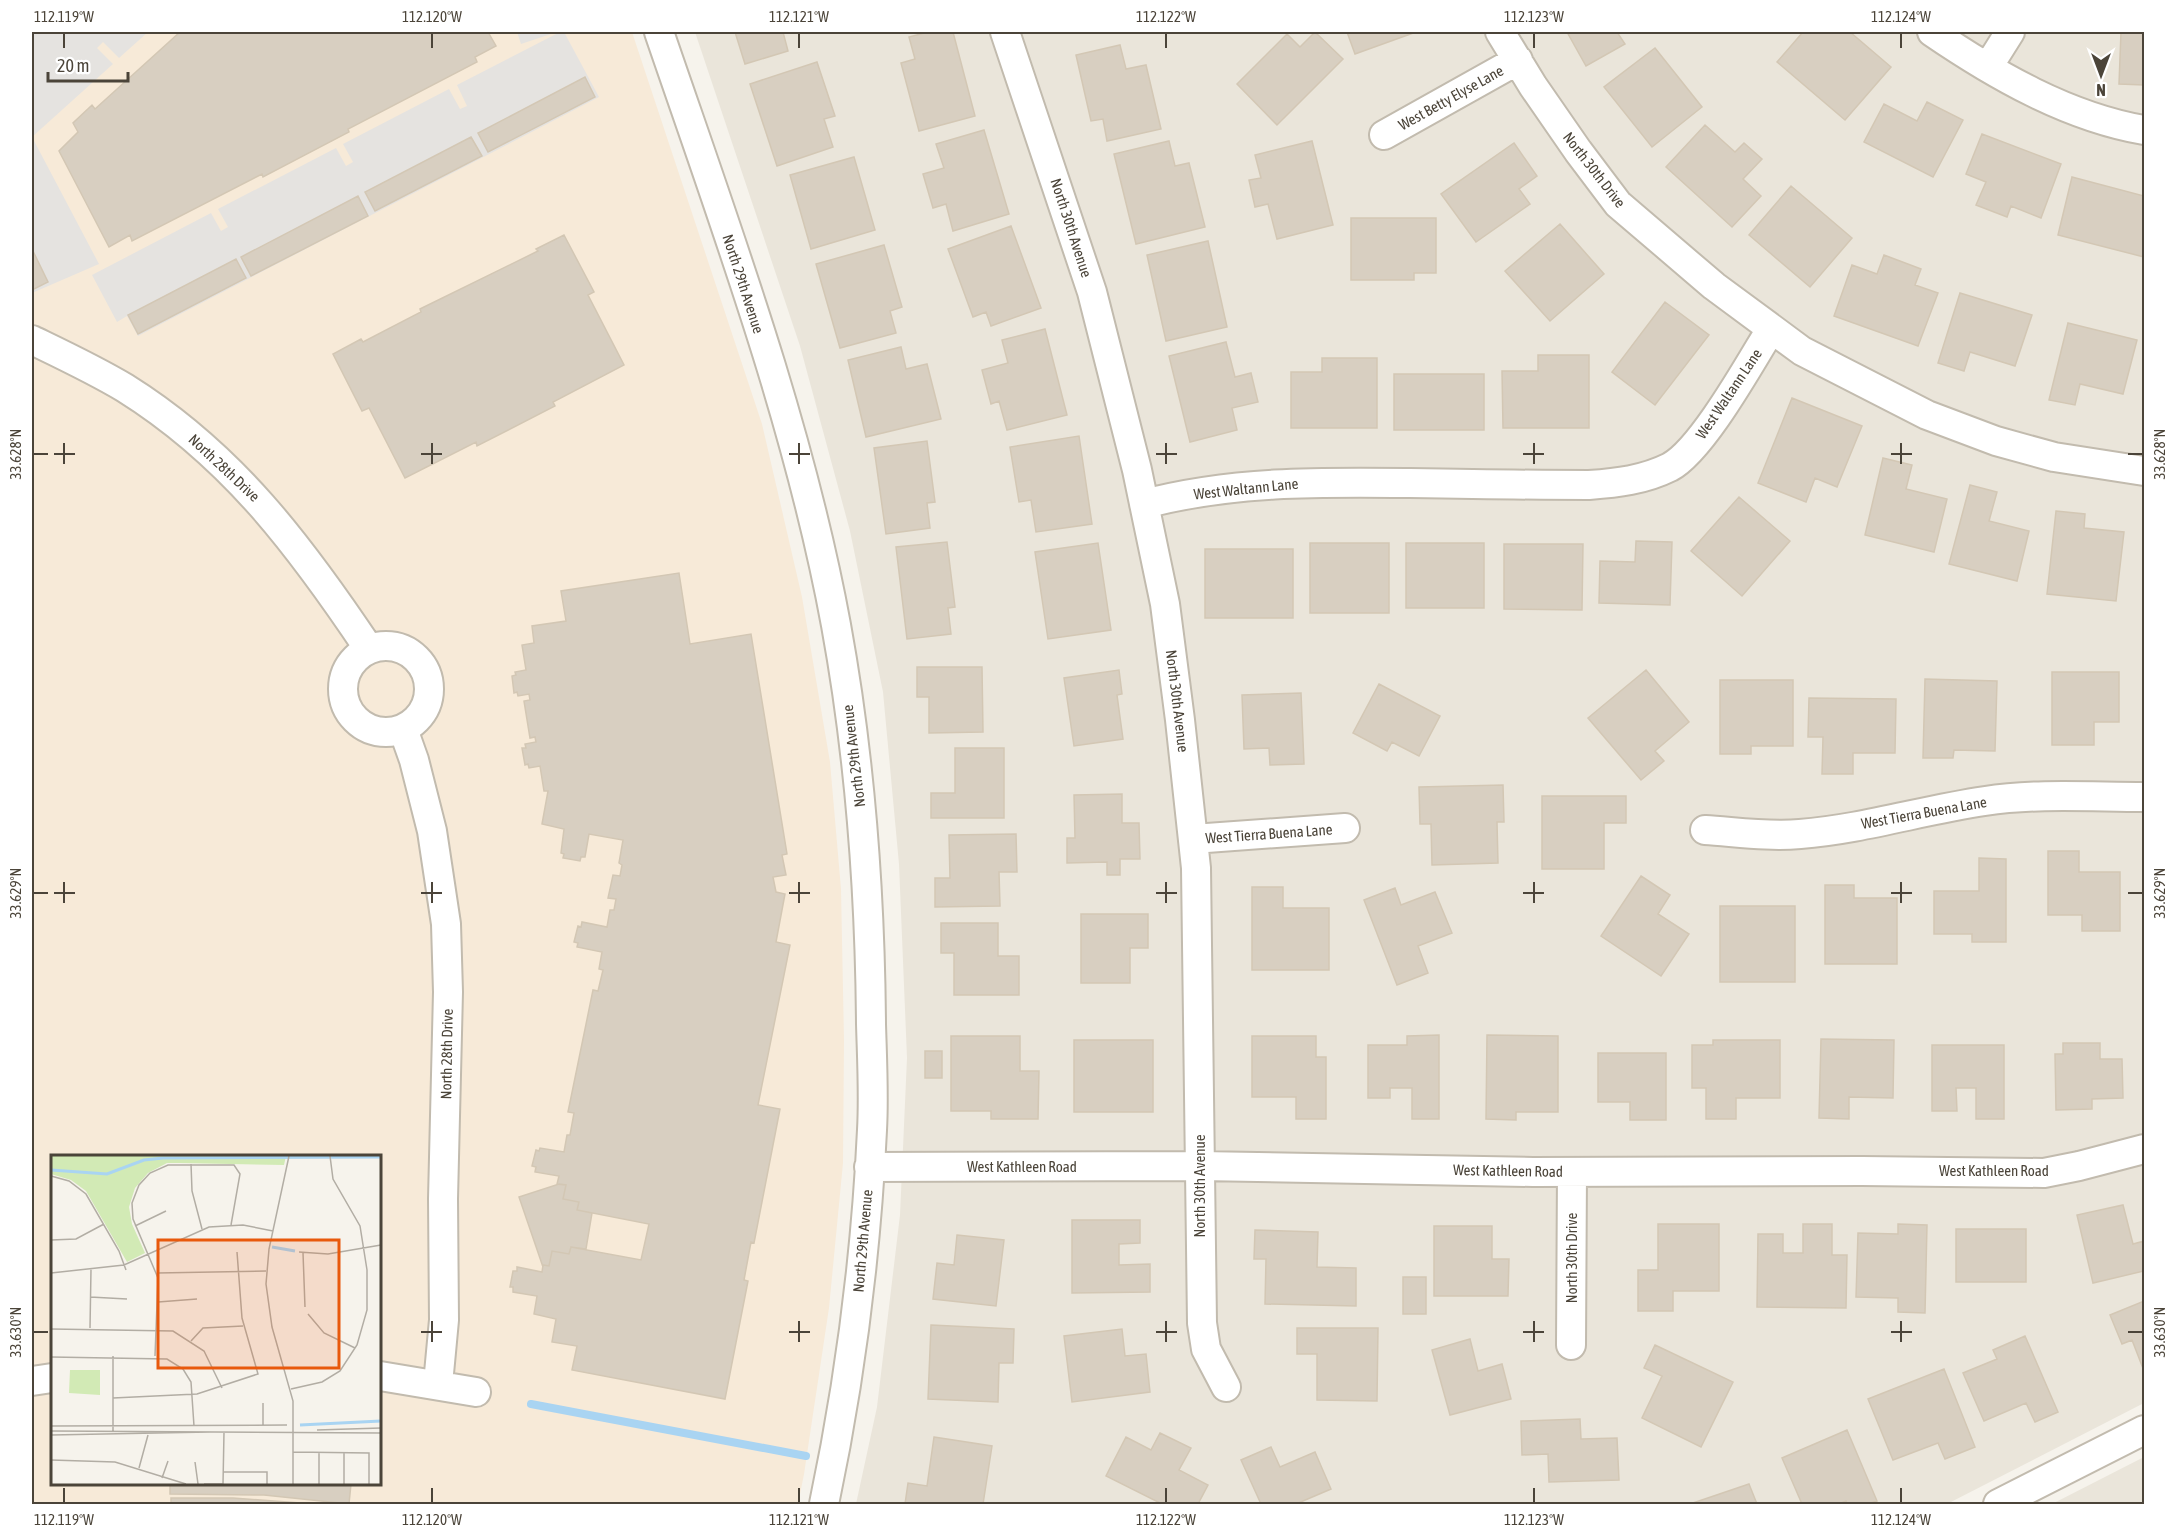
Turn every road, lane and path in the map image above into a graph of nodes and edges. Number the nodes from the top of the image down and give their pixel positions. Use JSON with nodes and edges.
{"nodes":[{"id":1,"x":659,"y":32,"type":"edge"},
{"id":2,"x":1005,"y":32,"type":"edge"},
{"id":3,"x":1500,"y":32,"type":"edge"},
{"id":4,"x":1932,"y":32,"type":"edge"},
{"id":5,"x":2010,"y":32,"type":"edge"},
{"id":6,"x":1518,"y":60,"type":"junction"},
{"id":7,"x":1988,"y":67,"type":"junction"},
{"id":8,"x":2145,"y":130,"type":"edge"},
{"id":9,"x":1384,"y":135,"type":"dead end"},
{"id":10,"x":1771,"y":329,"type":"junction"},
{"id":11,"x":32,"y":340,"type":"edge"},
{"id":12,"x":2145,"y":471,"type":"edge"},
{"id":13,"x":1144,"y":504,"type":"junction"},
{"id":14,"x":369,"y":649,"type":"junction"},
{"id":15,"x":403,"y":729,"type":"junction"},
{"id":16,"x":2145,"y":797,"type":"edge"},
{"id":17,"x":1345,"y":828,"type":"dead end"},
{"id":18,"x":1705,"y":830,"type":"dead end"},
{"id":19,"x":1193,"y":839,"type":"junction"},
{"id":20,"x":2145,"y":1149,"type":"edge"},
{"id":21,"x":1200,"y":1166,"type":"junction"},
{"id":22,"x":869,"y":1167,"type":"junction"},
{"id":23,"x":1572,"y":1172,"type":"junction"},
{"id":24,"x":1570,"y":1345,"type":"dead end"},
{"id":25,"x":381,"y":1376,"type":"edge"},
{"id":26,"x":51,"y":1378,"type":"edge"},
{"id":27,"x":32,"y":1381,"type":"edge"},
{"id":28,"x":438,"y":1384,"type":"junction"},
{"id":29,"x":1226,"y":1387,"type":"dead end"},
{"id":30,"x":476,"y":1392,"type":"dead end"},
{"id":31,"x":2145,"y":1430,"type":"edge"},
{"id":32,"x":824,"y":1504,"type":"edge"},
{"id":33,"x":1998,"y":1504,"type":"edge"}],
"edges":[{"from":1,"to":22,"type":"street","name":"North 29th Avenue"},
{"from":2,"to":13,"type":"street","name":"North 30th Avenue"},
{"from":3,"to":6,"type":"street","name":"North 30th Drive"},
{"from":4,"to":7,"type":"street"},
{"from":5,"to":7,"type":"street"},
{"from":6,"to":9,"type":"street","name":"West Betty Elyse Lane"},
{"from":6,"to":10,"type":"street","name":"North 30th Drive"},
{"from":7,"to":8,"type":"street"},
{"from":10,"to":12,"type":"street"},
{"from":10,"to":13,"type":"street","name":"West Waltann Lane"},
{"from":11,"to":14,"type":"street","name":"North 28th Drive"},
{"from":13,"to":19,"type":"street","name":"North 30th Avenue"},
{"from":14,"to":15,"type":"street"},
{"from":14,"to":15,"type":"street"},
{"from":15,"to":28,"type":"street","name":"North 28th Drive"},
{"from":16,"to":18,"type":"street","name":"West Tierra Buena Lane"},
{"from":17,"to":19,"type":"street","name":"West Tierra Buena Lane"},
{"from":19,"to":21,"type":"street","name":"North 30th Avenue"},
{"from":20,"to":23,"type":"street","name":"West Kathleen Road"},
{"from":21,"to":22,"type":"street","name":"West Kathleen Road"},
{"from":21,"to":23,"type":"street","name":"West Kathleen Road"},
{"from":21,"to":29,"type":"street","name":"North 30th Avenue"},
{"from":22,"to":32,"type":"street","name":"North 29th Avenue"},
{"from":23,"to":24,"type":"street","name":"North 30th Drive"},
{"from":25,"to":28,"type":"street"},
{"from":26,"to":27,"type":"street"},
{"from":28,"to":30,"type":"street"},
{"from":31,"to":33,"type":"street"}]}
